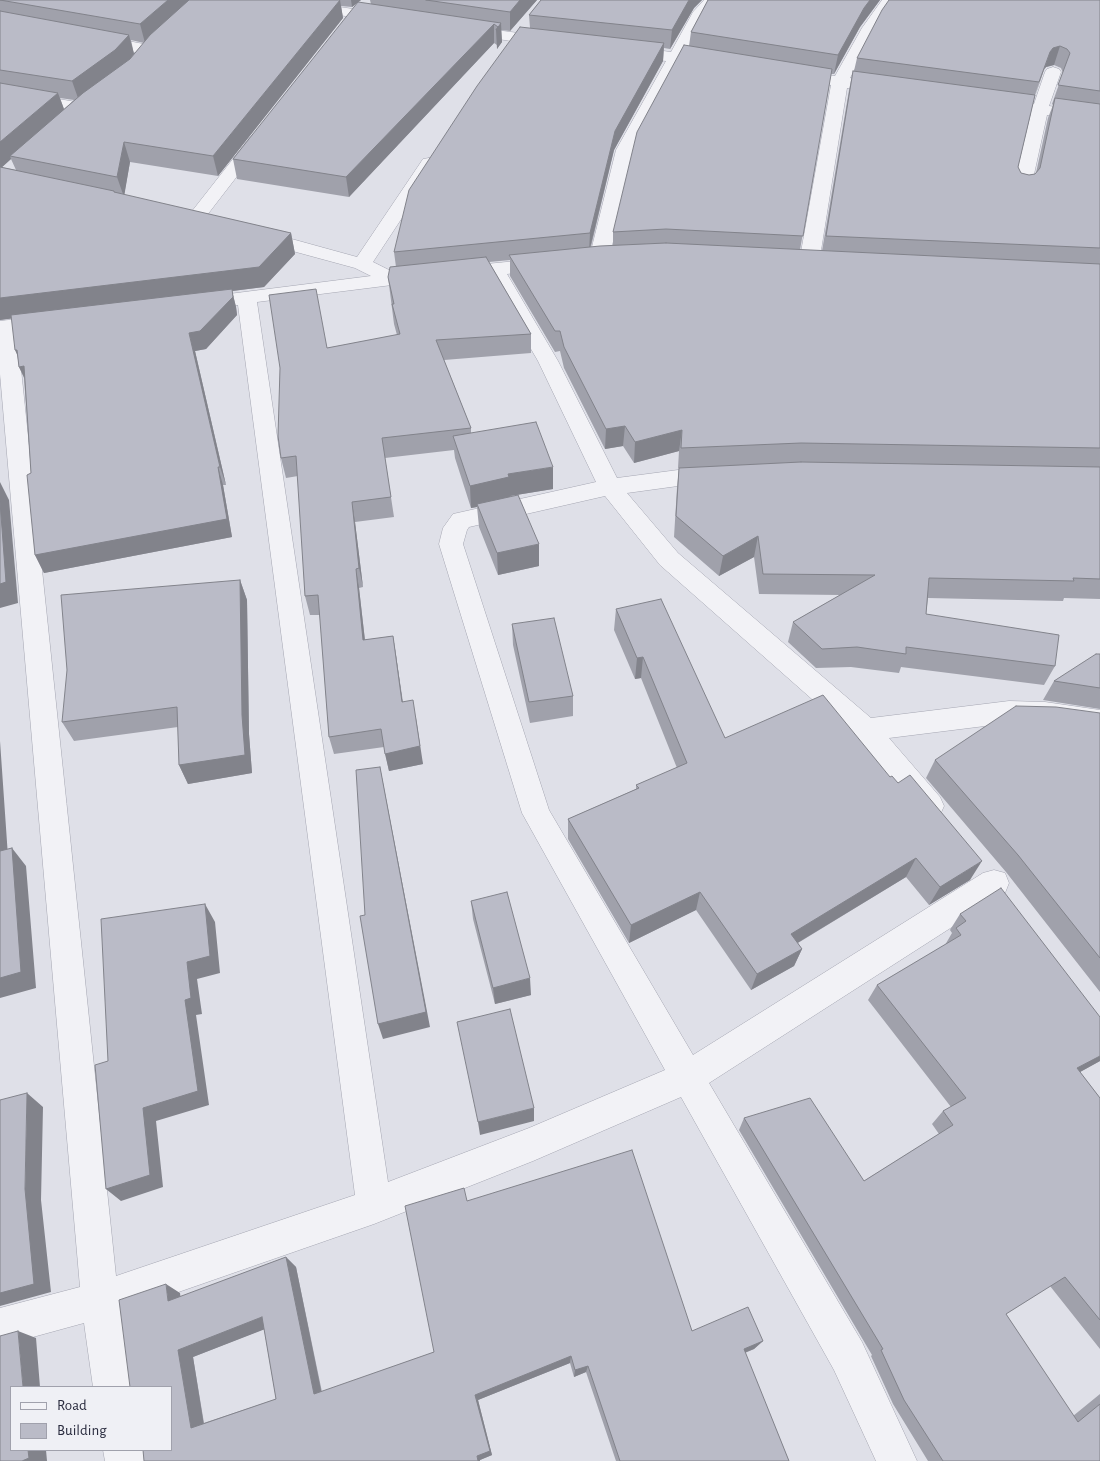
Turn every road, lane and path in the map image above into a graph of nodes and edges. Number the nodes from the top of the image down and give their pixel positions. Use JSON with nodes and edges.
{"nodes":[{"id":1,"x":260,"y":0,"type":"edge"},
{"id":2,"x":373,"y":0,"type":"edge"},
{"id":3,"x":712,"y":0,"type":"edge"},
{"id":4,"x":889,"y":0,"type":"edge"},
{"id":5,"x":357,"y":14,"type":"junction"},
{"id":6,"x":403,"y":21,"type":"edge"},
{"id":7,"x":450,"y":28,"type":"edge"},
{"id":8,"x":345,"y":29,"type":"edge"},
{"id":9,"x":520,"y":32,"type":"junction"},
{"id":10,"x":163,"y":37,"type":"edge"},
{"id":11,"x":84,"y":38,"type":"edge"},
{"id":12,"x":563,"y":44,"type":"edge"},
{"id":13,"x":610,"y":49,"type":"edge"},
{"id":14,"x":504,"y":54,"type":"edge"},
{"id":15,"x":677,"y":56,"type":"junction"},
{"id":16,"x":734,"y":65,"type":"edge"},
{"id":17,"x":1054,"y":72,"type":"dead end"},
{"id":18,"x":782,"y":73,"type":"edge"},
{"id":19,"x":840,"y":82,"type":"junction"},
{"id":20,"x":906,"y":91,"type":"edge"},
{"id":21,"x":0,"y":94,"type":"edge"},
{"id":22,"x":98,"y":97,"type":"edge"},
{"id":23,"x":983,"y":101,"type":"edge"},
{"id":24,"x":82,"y":108,"type":"junction"},
{"id":25,"x":1040,"y":109,"type":"junction"},
{"id":26,"x":1100,"y":118,"type":"edge"},
{"id":27,"x":68,"y":121,"type":"edge"},
{"id":28,"x":267,"y":128,"type":"edge"},
{"id":29,"x":437,"y":150,"type":"edge"},
{"id":30,"x":1022,"y":188,"type":"edge"},
{"id":31,"x":176,"y":215,"type":"edge"},
{"id":32,"x":195,"y":219,"type":"junction"},
{"id":33,"x":214,"y":224,"type":"edge"},
{"id":34,"x":241,"y":231,"type":"edge"},
{"id":35,"x":789,"y":262,"type":"edge"},
{"id":36,"x":808,"y":263,"type":"junction"},
{"id":37,"x":362,"y":264,"type":"junction"},
{"id":38,"x":828,"y":264,"type":"edge"},
{"id":39,"x":495,"y":270,"type":"junction"},
{"id":40,"x":392,"y":279,"type":"junction"},
{"id":41,"x":247,"y":298,"type":"junction"},
{"id":42,"x":180,"y":306,"type":"edge"},
{"id":43,"x":64,"y":320,"type":"edge"},
{"id":44,"x":3,"y":327,"type":"edge"},
{"id":45,"x":737,"y":476,"type":"edge"},
{"id":46,"x":610,"y":487,"type":"junction"},
{"id":47,"x":1100,"y":721,"type":"edge"},
{"id":48,"x":866,"y":730,"type":"junction"},
{"id":49,"x":943,"y":822,"type":"edge"},
{"id":50,"x":993,"y":883,"type":"dead end"},
{"id":51,"x":688,"y":1077,"type":"junction"},
{"id":52,"x":374,"y":1206,"type":"junction"},
{"id":53,"x":100,"y":1300,"type":"junction"},
{"id":54,"x":0,"y":1327,"type":"edge"},
{"id":55,"x":113,"y":1386,"type":"edge"},
{"id":56,"x":897,"y":1461,"type":"edge"}],
"edges":[{"from":1,"to":5,"type":"street"},
{"from":2,"to":5,"type":"street"},
{"from":3,"to":15,"type":"street"},
{"from":4,"to":19,"type":"street"},
{"from":5,"to":6,"type":"street"},
{"from":5,"to":8,"type":"street"},
{"from":7,"to":9,"type":"street"},
{"from":9,"to":12,"type":"street"},
{"from":9,"to":14,"type":"street"},
{"from":10,"to":11,"type":"street"},
{"from":13,"to":15,"type":"street"},
{"from":15,"to":16,"type":"street"},
{"from":15,"to":39,"type":"street"},
{"from":17,"to":25,"type":"street"},
{"from":18,"to":19,"type":"street"},
{"from":19,"to":20,"type":"street"},
{"from":19,"to":36,"type":"street"},
{"from":21,"to":24,"type":"street"},
{"from":22,"to":24,"type":"street"},
{"from":23,"to":25,"type":"street"},
{"from":24,"to":27,"type":"street"},
{"from":25,"to":26,"type":"street"},
{"from":25,"to":30,"type":"street"},
{"from":28,"to":32,"type":"street"},
{"from":29,"to":37,"type":"street"},
{"from":31,"to":32,"type":"street"},
{"from":32,"to":33,"type":"street"},
{"from":34,"to":37,"type":"street"},
{"from":35,"to":36,"type":"street"},
{"from":36,"to":38,"type":"street"},
{"from":37,"to":40,"type":"street"},
{"from":39,"to":40,"type":"street"},
{"from":39,"to":46,"type":"street"},
{"from":40,"to":41,"type":"street"},
{"from":41,"to":42,"type":"street"},
{"from":41,"to":52,"type":"street"},
{"from":43,"to":44,"type":"street"},
{"from":44,"to":53,"type":"street"},
{"from":45,"to":46,"type":"street"},
{"from":46,"to":48,"type":"street"},
{"from":46,"to":51,"type":"street"},
{"from":47,"to":48,"type":"street"},
{"from":48,"to":49,"type":"street"},
{"from":50,"to":51,"type":"street"},
{"from":51,"to":52,"type":"street"},
{"from":51,"to":56,"type":"street"},
{"from":52,"to":53,"type":"street"},
{"from":53,"to":54,"type":"street"},
{"from":53,"to":55,"type":"street"}]}
